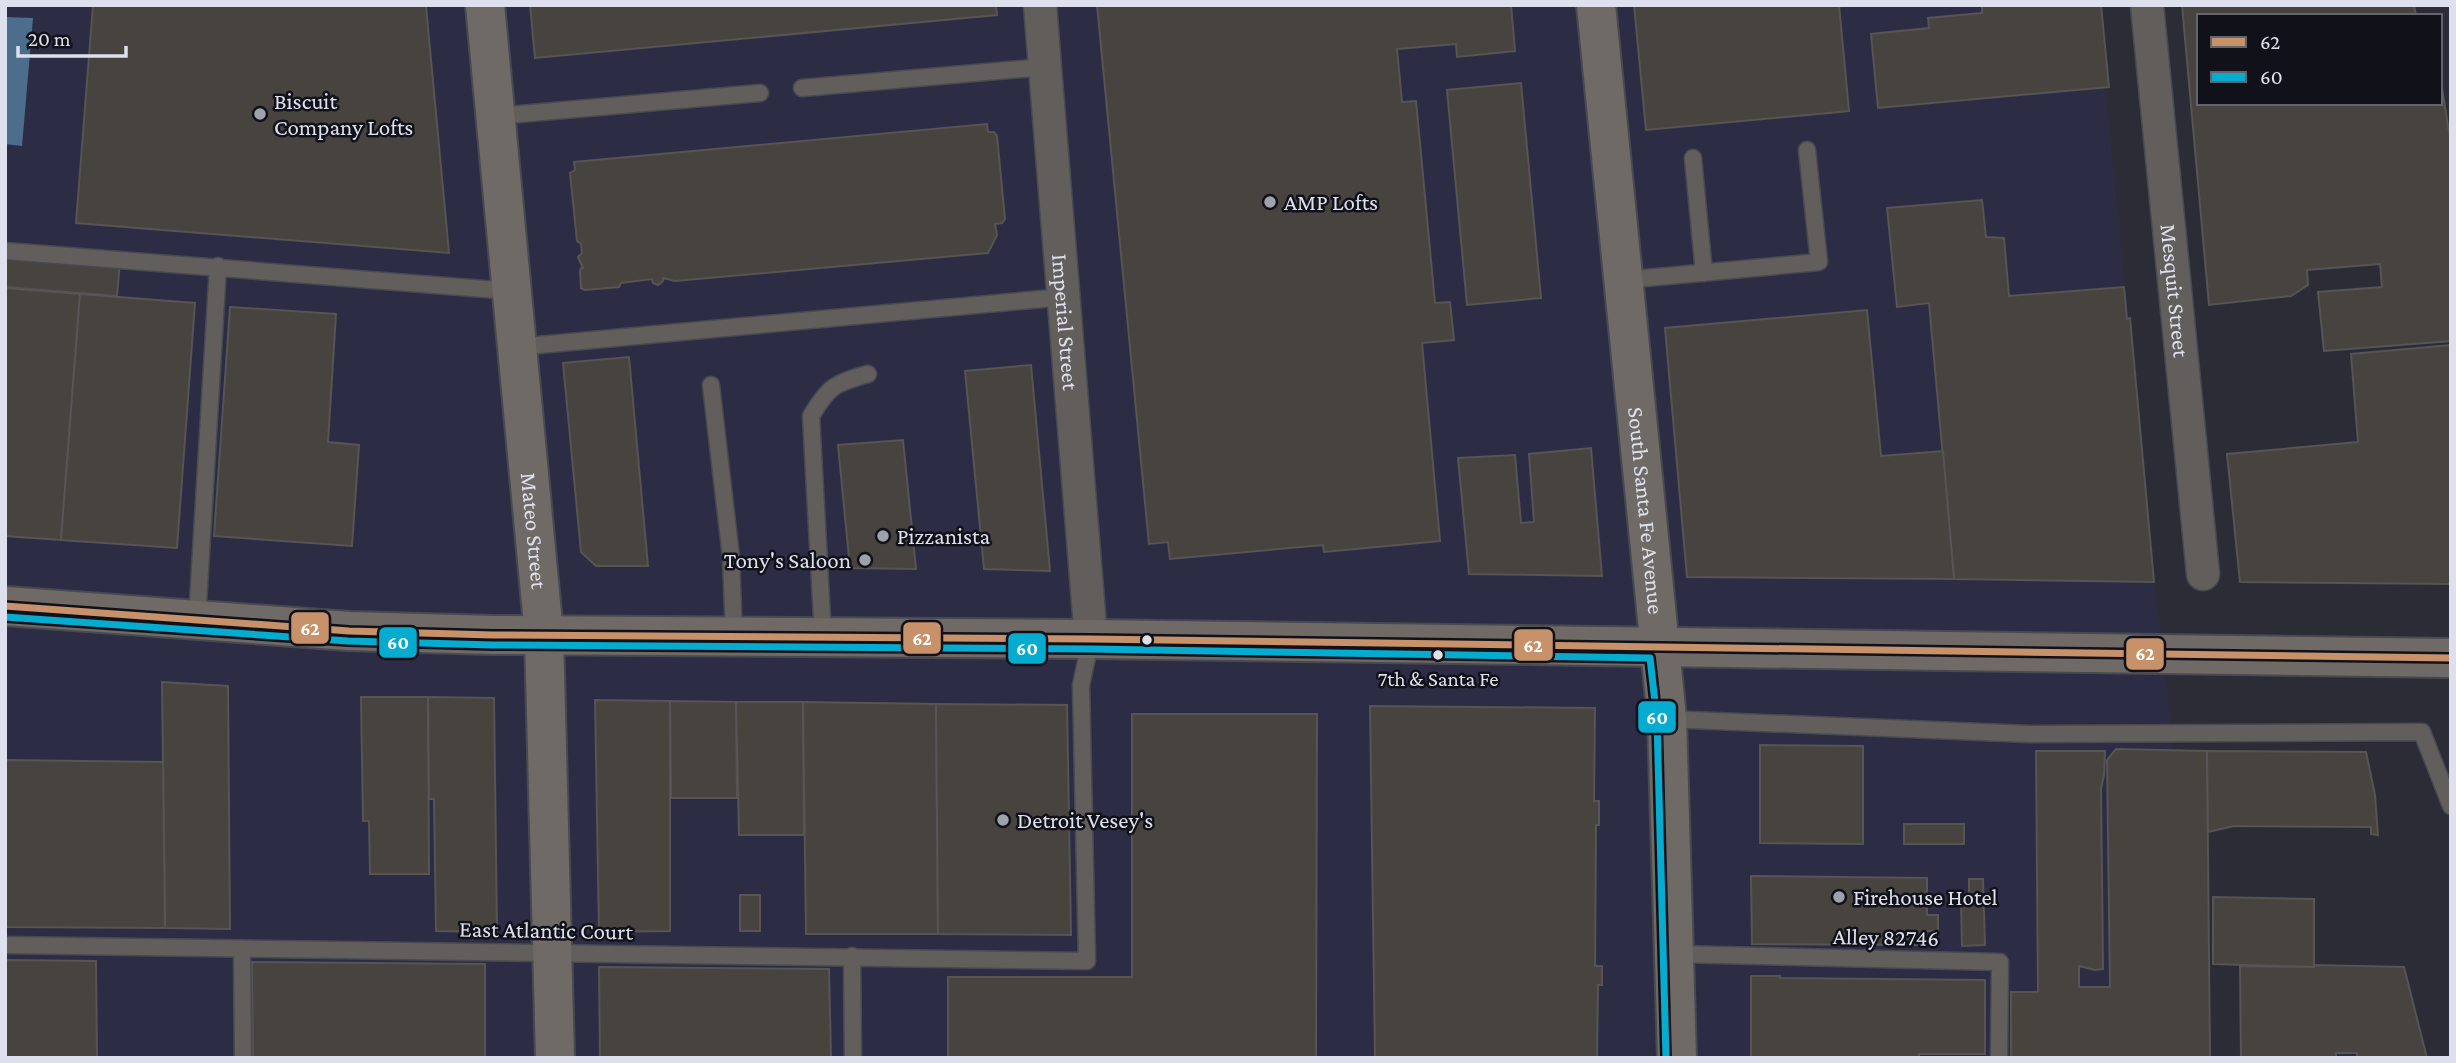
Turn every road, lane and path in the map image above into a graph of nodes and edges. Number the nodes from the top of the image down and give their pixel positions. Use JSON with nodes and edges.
{"nodes":[{"id":1,"x":485,"y":5,"type":"edge"},
{"id":2,"x":1040,"y":5,"type":"edge"},
{"id":3,"x":1596,"y":5,"type":"edge"},
{"id":4,"x":2147,"y":5,"type":"edge"},
{"id":5,"x":1045,"y":67,"type":"junction"},
{"id":6,"x":802,"y":88,"type":"dead end"},
{"id":7,"x":760,"y":93,"type":"dead end"},
{"id":8,"x":496,"y":116,"type":"junction"},
{"id":9,"x":1807,"y":150,"type":"dead end"},
{"id":10,"x":1693,"y":158,"type":"dead end"},
{"id":11,"x":5,"y":251,"type":"edge"},
{"id":12,"x":218,"y":266,"type":"junction"},
{"id":13,"x":1704,"y":273,"type":"junction"},
{"id":14,"x":1623,"y":281,"type":"junction"},
{"id":15,"x":511,"y":291,"type":"junction"},
{"id":16,"x":1063,"y":298,"type":"junction"},
{"id":17,"x":516,"y":346,"type":"junction"},
{"id":18,"x":868,"y":374,"type":"dead end"},
{"id":19,"x":712,"y":385,"type":"dead end"},
{"id":20,"x":2203,"y":574,"type":"dead end"},
{"id":21,"x":5,"y":606,"type":"edge"},
{"id":22,"x":197,"y":620,"type":"junction"},
{"id":23,"x":544,"y":635,"type":"junction"},
{"id":24,"x":734,"y":637,"type":"junction"},
{"id":25,"x":823,"y":637,"type":"junction"},
{"id":26,"x":1091,"y":639,"type":"junction"},
{"id":27,"x":1660,"y":648,"type":"junction"},
{"id":28,"x":2451,"y":658,"type":"edge"},
{"id":29,"x":1667,"y":719,"type":"junction"},
{"id":30,"x":2450,"y":802,"type":"edge"},
{"id":31,"x":5,"y":945,"type":"edge"},
{"id":32,"x":242,"y":949,"type":"junction"},
{"id":33,"x":553,"y":953,"type":"junction"},
{"id":34,"x":1676,"y":954,"type":"junction"},
{"id":35,"x":852,"y":956,"type":"junction"},
{"id":36,"x":243,"y":1058,"type":"edge"},
{"id":37,"x":555,"y":1058,"type":"edge"},
{"id":38,"x":853,"y":1058,"type":"edge"},
{"id":39,"x":1677,"y":1058,"type":"edge"},
{"id":40,"x":1999,"y":1058,"type":"edge"}],
"edges":[{"from":1,"to":8,"type":"main road","name":"Mateo Street"},
{"from":2,"to":5,"type":"street","name":"Imperial Street"},
{"from":3,"to":14,"type":"main road","name":"South Santa Fe Avenue"},
{"from":4,"to":20,"type":"street","name":"Mesquit Street"},
{"from":5,"to":6,"type":"lane"},
{"from":5,"to":16,"type":"street","name":"Imperial Street"},
{"from":7,"to":8,"type":"lane"},
{"from":8,"to":15,"type":"main road","name":"Mateo Street"},
{"from":9,"to":13,"type":"lane"},
{"from":10,"to":13,"type":"lane"},
{"from":11,"to":12,"type":"lane"},
{"from":12,"to":15,"type":"lane"},
{"from":12,"to":22,"type":"lane"},
{"from":13,"to":14,"type":"lane"},
{"from":14,"to":27,"type":"main road","name":"South Santa Fe Avenue"},
{"from":15,"to":17,"type":"main road","name":"Mateo Street"},
{"from":16,"to":17,"type":"lane"},
{"from":16,"to":26,"type":"street","name":"Imperial Street"},
{"from":17,"to":23,"type":"main road","name":"Mateo Street"},
{"from":18,"to":25,"type":"lane"},
{"from":19,"to":24,"type":"lane"},
{"from":21,"to":22,"type":"main road"},
{"from":22,"to":23,"type":"main road"},
{"from":23,"to":24,"type":"main road"},
{"from":23,"to":33,"type":"main road","name":"Mateo Street"},
{"from":24,"to":25,"type":"main road"},
{"from":25,"to":26,"type":"main road"},
{"from":26,"to":27,"type":"main road"},
{"from":26,"to":35,"type":"lane","name":"East Atlantic Court"},
{"from":27,"to":28,"type":"main road"},
{"from":27,"to":29,"type":"main road","name":"South Santa Fe Avenue"},
{"from":29,"to":30,"type":"lane"},
{"from":29,"to":34,"type":"main road","name":"South Santa Fe Avenue"},
{"from":31,"to":32,"type":"lane","name":"East Atlantic Court"},
{"from":32,"to":33,"type":"lane","name":"East Atlantic Court"},
{"from":32,"to":36,"type":"lane"},
{"from":33,"to":35,"type":"lane","name":"East Atlantic Court"},
{"from":33,"to":37,"type":"main road","name":"Mateo Street"},
{"from":34,"to":39,"type":"main road","name":"South Santa Fe Avenue"},
{"from":34,"to":40,"type":"lane","name":"Alley 82746"},
{"from":35,"to":38,"type":"lane"}]}
